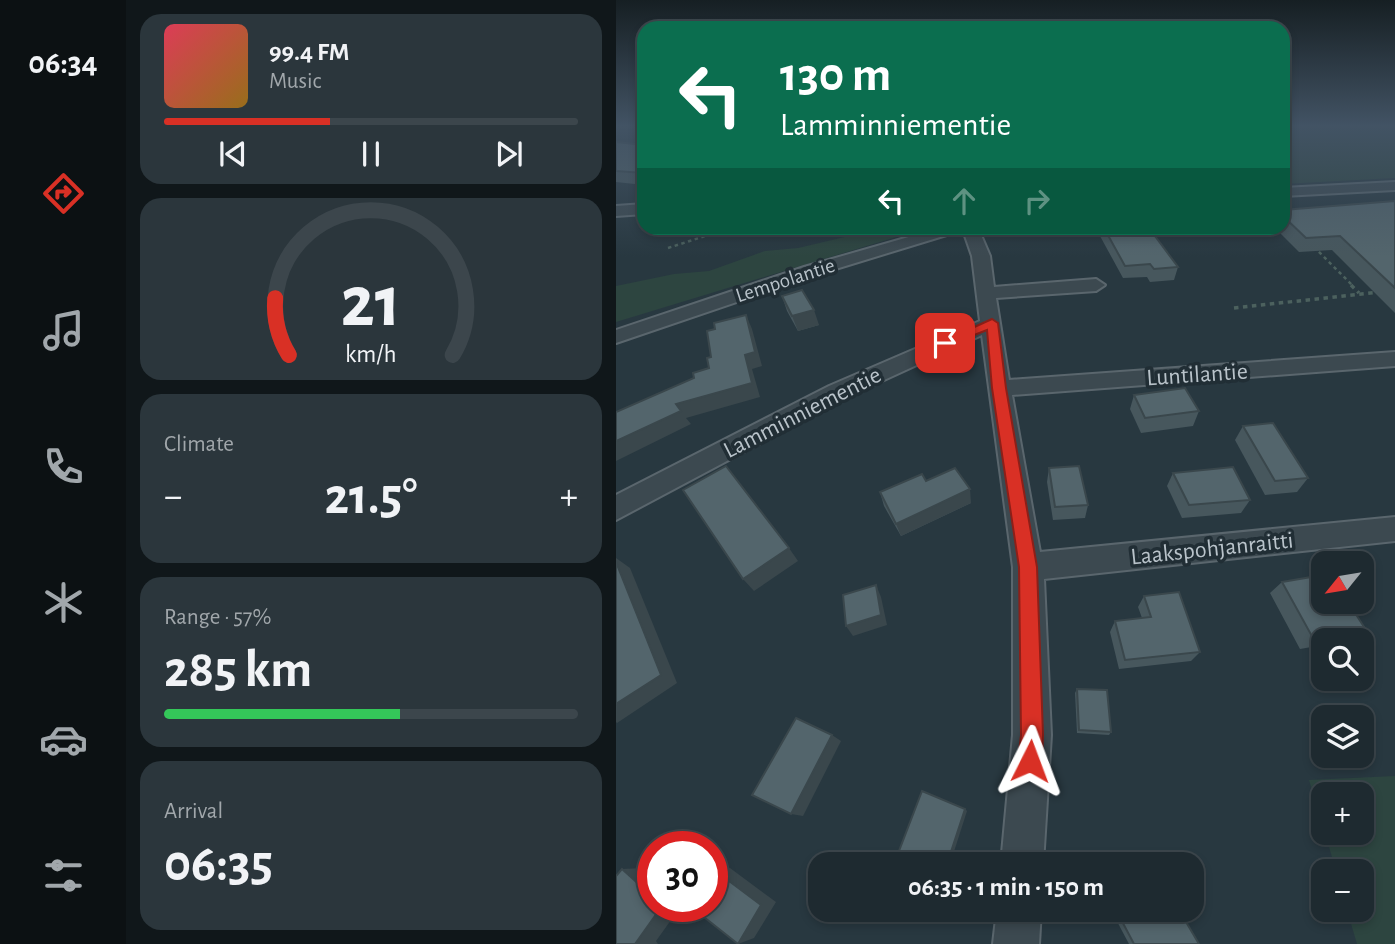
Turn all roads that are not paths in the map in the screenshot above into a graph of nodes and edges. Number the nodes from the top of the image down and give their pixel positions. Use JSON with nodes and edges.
{"nodes":[{"id":1,"x":1395,"y":186,"type":"edge"},
{"id":2,"x":1290,"y":192,"type":"edge"},
{"id":3,"x":637,"y":210,"type":"edge"},
{"id":4,"x":616,"y":211,"type":"edge"},
{"id":5,"x":932,"y":235,"type":"edge"},
{"id":6,"x":974,"y":235,"type":"edge"},
{"id":7,"x":1096,"y":285,"type":"dead end"},
{"id":8,"x":987,"y":293,"type":"junction"},
{"id":9,"x":992,"y":323,"type":"junction"},
{"id":10,"x":616,"y":337,"type":"edge"},
{"id":11,"x":1395,"y":359,"type":"edge"},
{"id":12,"x":999,"y":388,"type":"junction"},
{"id":13,"x":616,"y":508,"type":"edge"},
{"id":14,"x":1395,"y":529,"type":"edge"},
{"id":15,"x":1028,"y":567,"type":"junction"},
{"id":16,"x":1023,"y":852,"type":"edge"},
{"id":17,"x":1018,"y":922,"type":"edge"},
{"id":18,"x":1016,"y":944,"type":"edge"}],
"edges":[{"from":1,"to":2,"type":"street"},
{"from":3,"to":4,"type":"street"},
{"from":5,"to":10,"type":"street","name":"Lempolantie"},
{"from":6,"to":8,"type":"street"},
{"from":7,"to":8,"type":"street"},
{"from":8,"to":9,"type":"street"},
{"from":9,"to":12,"type":"street"},
{"from":9,"to":13,"type":"street","name":"Lamminniementie"},
{"from":11,"to":12,"type":"street","name":"Luntilantie"},
{"from":12,"to":15,"type":"street"},
{"from":14,"to":15,"type":"street","name":"Laakspohjanraitti"},
{"from":15,"to":16,"type":"street"},
{"from":17,"to":18,"type":"street"}]}
